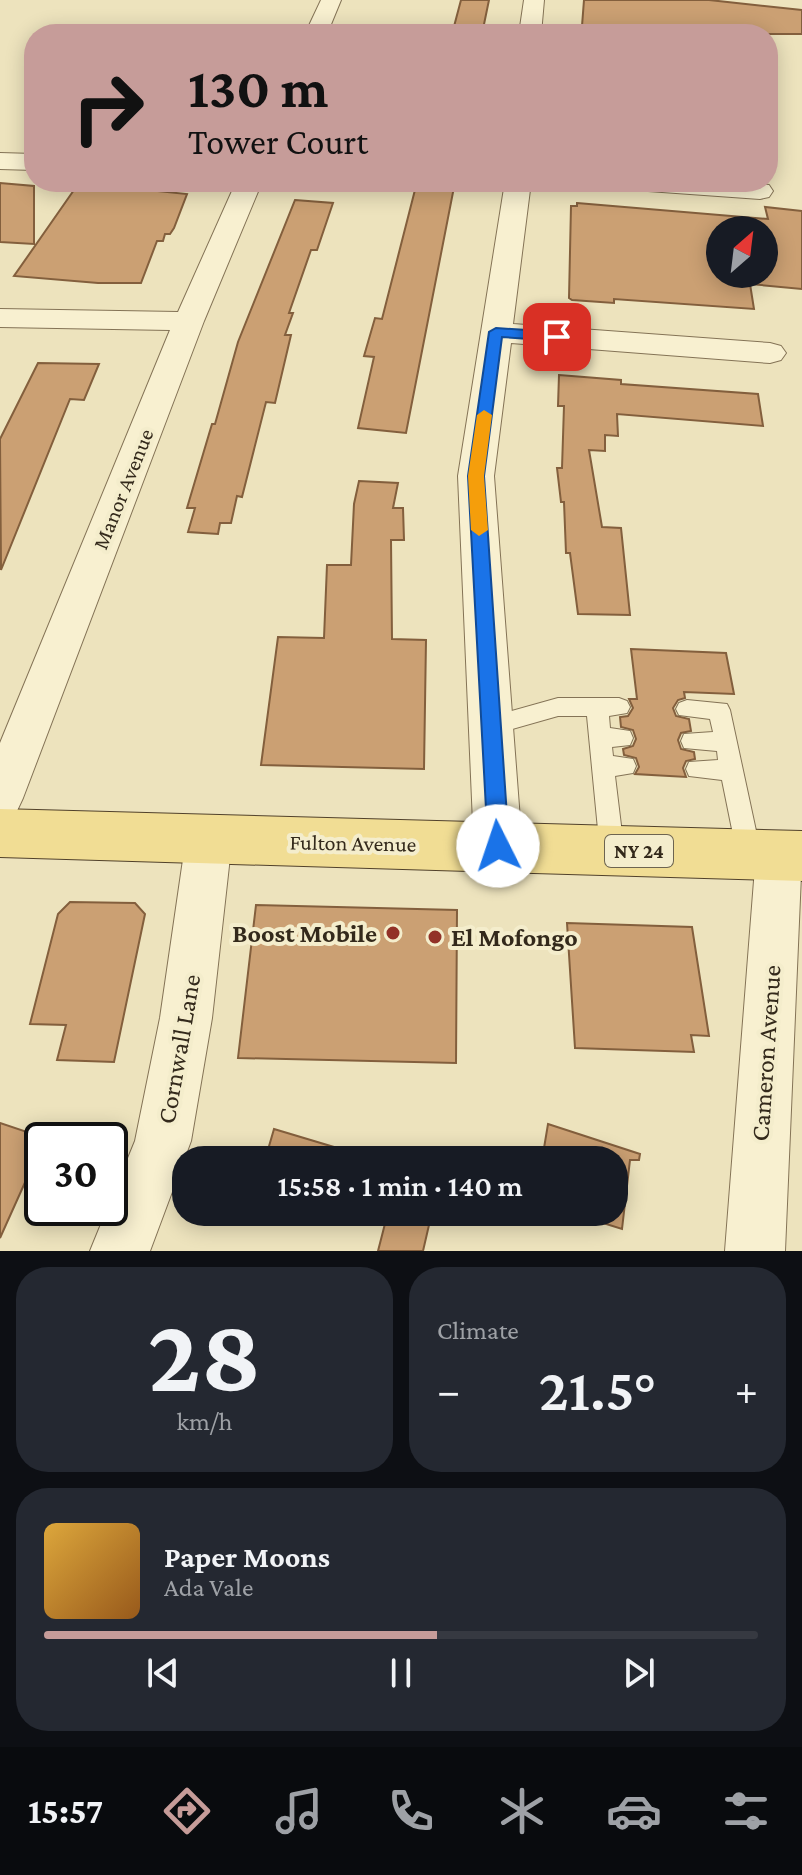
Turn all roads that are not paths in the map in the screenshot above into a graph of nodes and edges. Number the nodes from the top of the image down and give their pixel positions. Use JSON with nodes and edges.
{"nodes":[{"id":1,"x":331,"y":0,"type":"edge"},
{"id":2,"x":534,"y":0,"type":"edge"},
{"id":3,"x":320,"y":24,"type":"edge"},
{"id":4,"x":531,"y":24,"type":"edge"},
{"id":5,"x":0,"y":161,"type":"edge"},
{"id":6,"x":24,"y":162,"type":"edge"},
{"id":7,"x":245,"y":192,"type":"edge"},
{"id":8,"x":517,"y":192,"type":"edge"},
{"id":9,"x":0,"y":318,"type":"edge"},
{"id":10,"x":189,"y":321,"type":"junction"},
{"id":11,"x":496,"y":332,"type":"junction"},
{"id":12,"x":770,"y":353,"type":"dead end"},
{"id":13,"x":687,"y":709,"type":"dead end"},
{"id":14,"x":491,"y":726,"type":"junction"},
{"id":15,"x":692,"y":741,"type":"dead end"},
{"id":16,"x":725,"y":742,"type":"junction"},
{"id":17,"x":697,"y":769,"type":"dead end"},
{"id":18,"x":731,"y":770,"type":"junction"},
{"id":19,"x":0,"y":798,"type":"edge"},
{"id":20,"x":0,"y":833,"type":"edge"},
{"id":21,"x":209,"y":839,"type":"junction"},
{"id":22,"x":498,"y":846,"type":"junction"},
{"id":23,"x":612,"y":850,"type":"junction"},
{"id":24,"x":777,"y":855,"type":"edge"},
{"id":25,"x":120,"y":1251,"type":"edge"},
{"id":26,"x":755,"y":1251,"type":"edge"}],
"edges":[{"from":1,"to":3,"type":"street"},
{"from":2,"to":4,"type":"street"},
{"from":5,"to":6,"type":"street"},
{"from":7,"to":10,"type":"street","name":"Manor Avenue"},
{"from":8,"to":11,"type":"street"},
{"from":9,"to":10,"type":"street"},
{"from":10,"to":19,"type":"street","name":"Manor Avenue"},
{"from":11,"to":12,"type":"street"},
{"from":11,"to":14,"type":"street"},
{"from":13,"to":16,"type":"lane"},
{"from":14,"to":22,"type":"street"},
{"from":14,"to":23,"type":"lane"},
{"from":15,"to":16,"type":"lane"},
{"from":16,"to":18,"type":"lane"},
{"from":17,"to":18,"type":"lane"},
{"from":18,"to":24,"type":"lane"},
{"from":20,"to":21,"type":"main road","name":"Fulton Avenue","number":"NY 24"},
{"from":21,"to":22,"type":"main road","name":"Fulton Avenue","number":"NY 24"},
{"from":21,"to":25,"type":"street","name":"Cornwall Lane"},
{"from":22,"to":23,"type":"main road","name":"Fulton Avenue","number":"NY 24"},
{"from":23,"to":24,"type":"main road","name":"Fulton Avenue","number":"NY 24"},
{"from":24,"to":26,"type":"street","name":"Cameron Avenue"}]}
